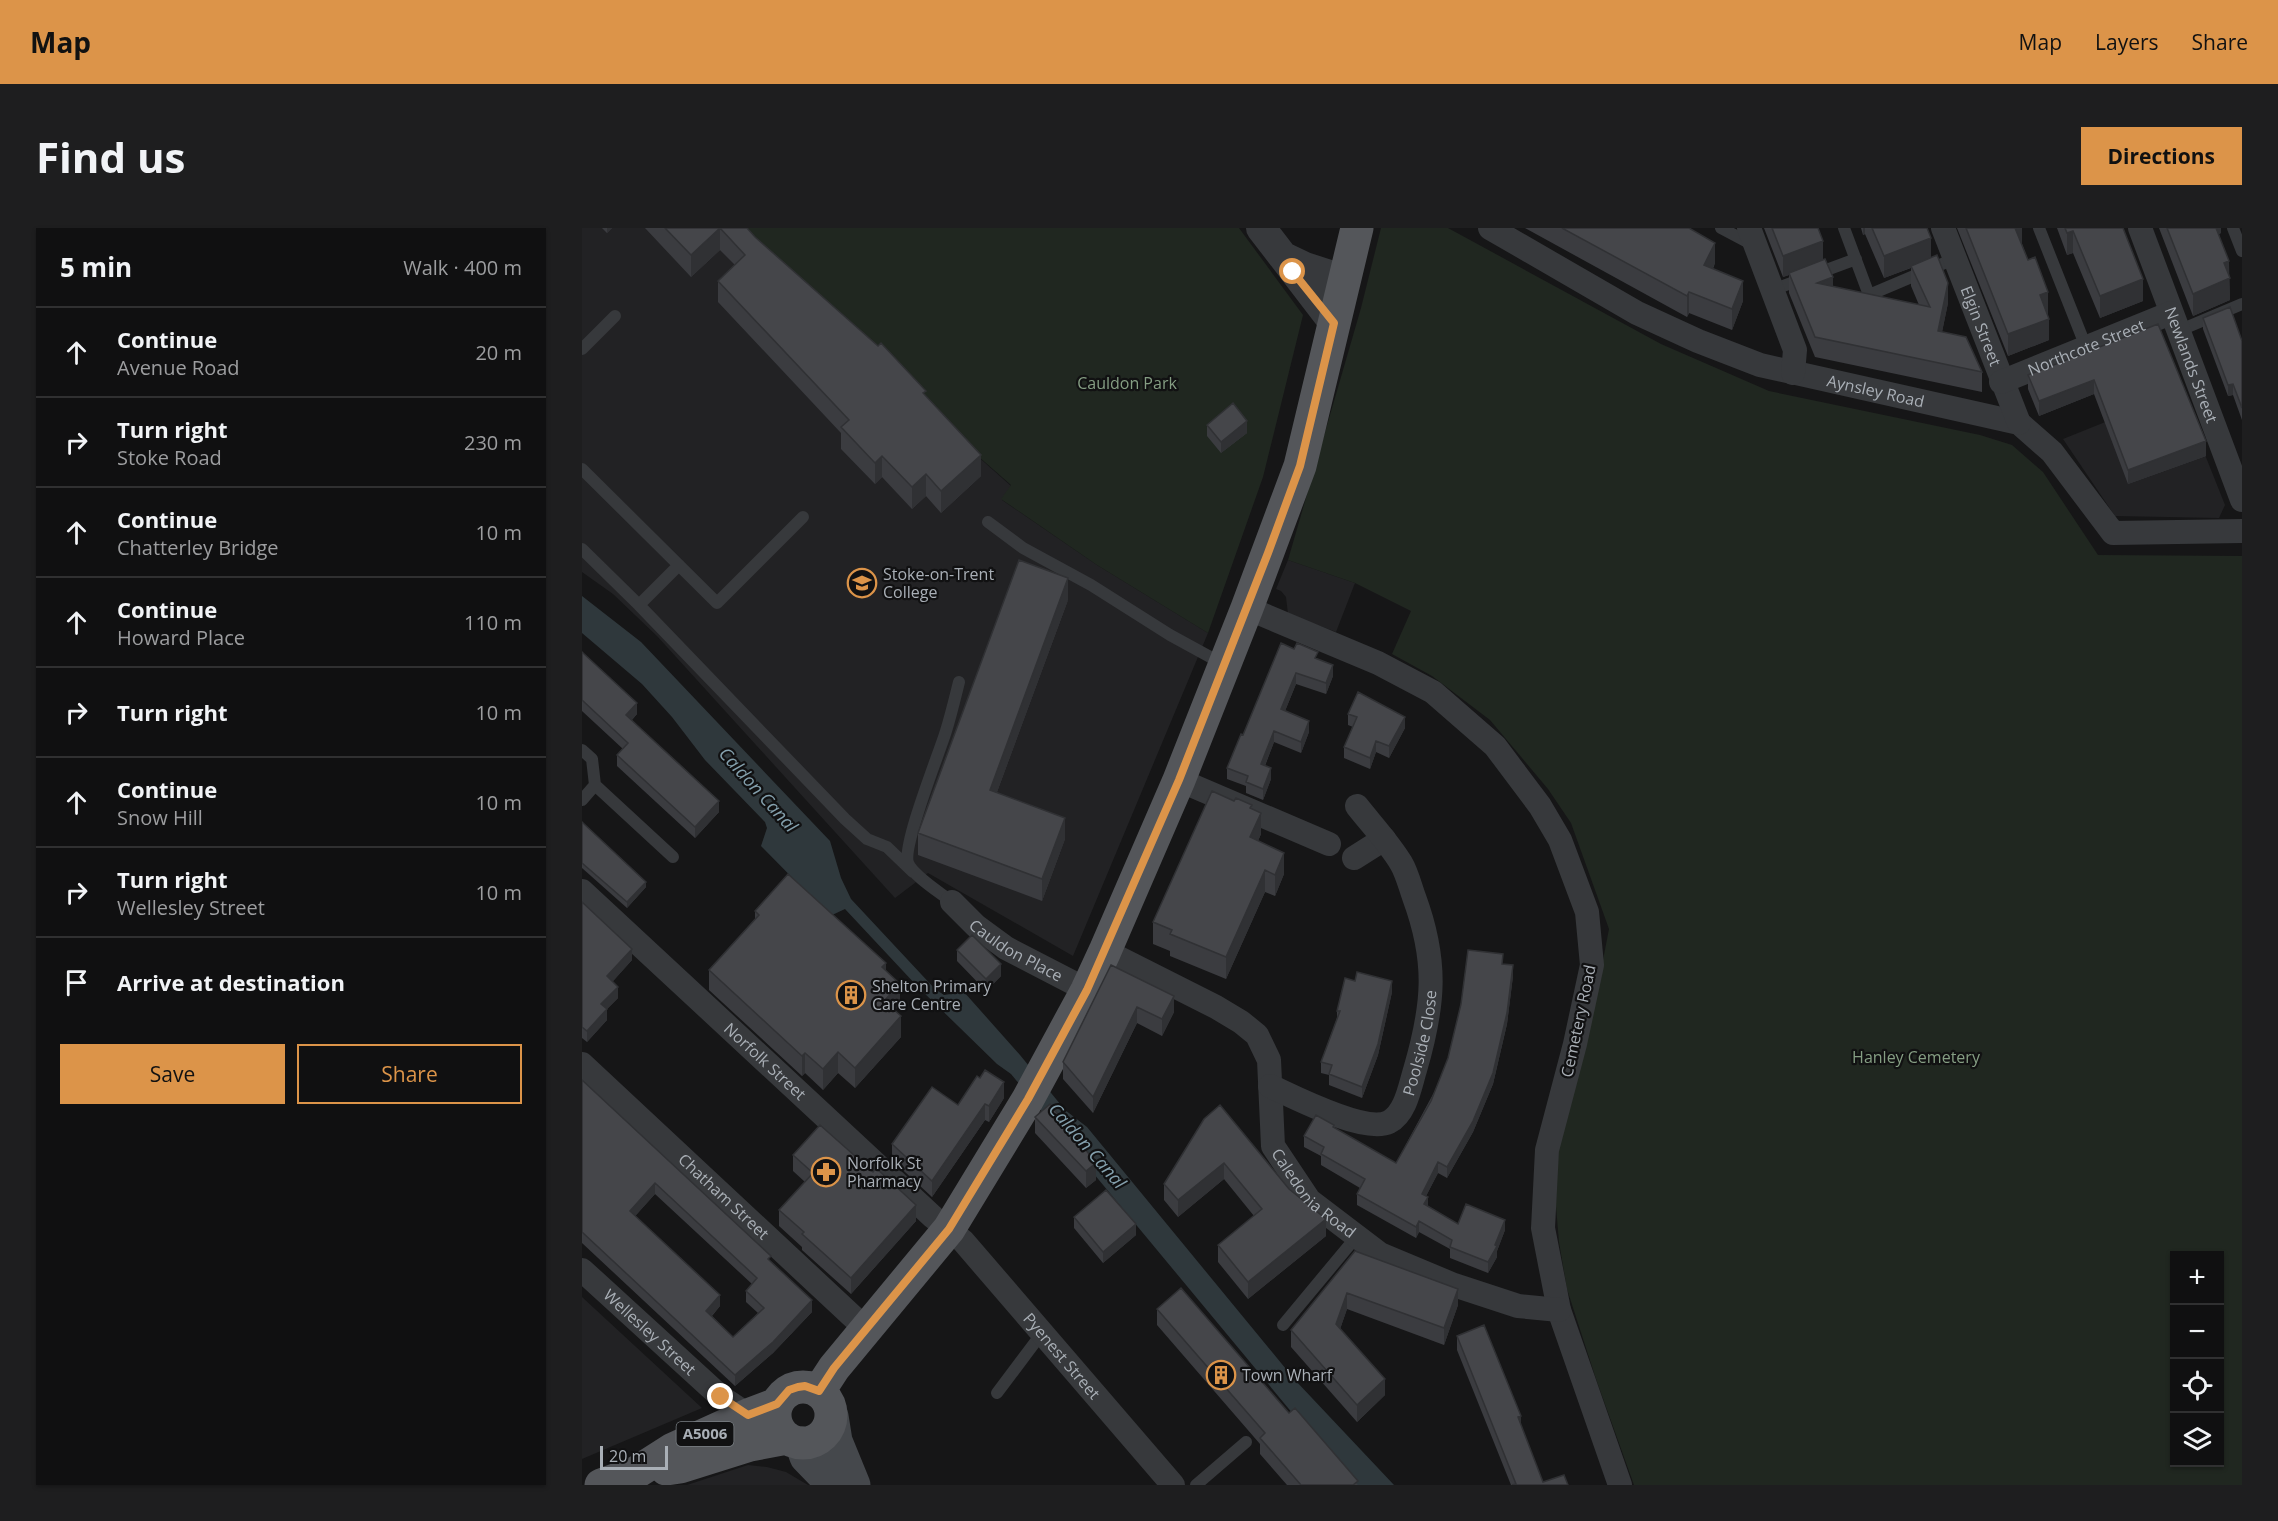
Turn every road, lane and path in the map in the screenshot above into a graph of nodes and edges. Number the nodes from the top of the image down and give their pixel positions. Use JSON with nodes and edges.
{"nodes":[{"id":1,"x":1261,"y":228,"type":"edge"},
{"id":2,"x":1357,"y":228,"type":"edge"},
{"id":3,"x":1490,"y":228,"type":"edge"},
{"id":4,"x":1721,"y":228,"type":"edge"},
{"id":5,"x":1844,"y":228,"type":"edge"},
{"id":6,"x":1943,"y":228,"type":"edge"},
{"id":7,"x":2039,"y":228,"type":"edge"},
{"id":8,"x":2140,"y":228,"type":"edge"},
{"id":9,"x":2233,"y":228,"type":"edge"},
{"id":10,"x":1753,"y":238,"type":"edge"},
{"id":11,"x":2242,"y":251,"type":"edge"},
{"id":12,"x":1284,"y":257,"type":"junction"},
{"id":13,"x":1954,"y":259,"type":"junction"},
{"id":14,"x":1856,"y":260,"type":"junction"},
{"id":15,"x":1345,"y":280,"type":"junction"},
{"id":16,"x":1772,"y":290,"type":"junction"},
{"id":17,"x":2242,"y":304,"type":"edge"},
{"id":18,"x":615,"y":316,"type":"dead end"},
{"id":19,"x":2174,"y":322,"type":"junction"},
{"id":20,"x":1334,"y":323,"type":"junction"},
{"id":21,"x":2086,"y":347,"type":"junction"},
{"id":22,"x":582,"y":349,"type":"edge"},
{"id":23,"x":1793,"y":373,"type":"junction"},
{"id":24,"x":2001,"y":382,"type":"junction"},
{"id":25,"x":2019,"y":423,"type":"junction"},
{"id":26,"x":582,"y":469,"type":"edge"},
{"id":27,"x":2242,"y":500,"type":"edge"},
{"id":28,"x":803,"y":517,"type":"dead end"},
{"id":29,"x":988,"y":522,"type":"dead end"},
{"id":30,"x":2242,"y":531,"type":"edge"},
{"id":31,"x":582,"y":549,"type":"edge"},
{"id":32,"x":679,"y":565,"type":"junction"},
{"id":33,"x":639,"y":605,"type":"junction"},
{"id":34,"x":1247,"y":608,"type":"junction"},
{"id":35,"x":1224,"y":665,"type":"junction"},
{"id":36,"x":959,"y":682,"type":"dead end"},
{"id":37,"x":582,"y":750,"type":"edge"},
{"id":38,"x":1179,"y":780,"type":"junction"},
{"id":39,"x":595,"y":785,"type":"junction"},
{"id":40,"x":582,"y":800,"type":"edge"},
{"id":41,"x":1357,"y":806,"type":"dead end"},
{"id":42,"x":1384,"y":838,"type":"junction"},
{"id":43,"x":1329,"y":844,"type":"dead end"},
{"id":44,"x":673,"y":857,"type":"dead end"},
{"id":45,"x":1354,"y":858,"type":"dead end"},
{"id":46,"x":913,"y":872,"type":"junction"},
{"id":47,"x":582,"y":891,"type":"edge"},
{"id":48,"x":952,"y":902,"type":"joint"},
{"id":49,"x":1105,"y":951,"type":"junction"},
{"id":50,"x":1087,"y":990,"type":"junction"},
{"id":51,"x":582,"y":1064,"type":"edge"},
{"id":52,"x":1270,"y":1086,"type":"junction"},
{"id":53,"x":949,"y":1229,"type":"junction"},
{"id":54,"x":1357,"y":1236,"type":"junction"},
{"id":55,"x":582,"y":1270,"type":"edge"},
{"id":56,"x":1560,"y":1310,"type":"junction"},
{"id":57,"x":1283,"y":1325,"type":"dead end"},
{"id":58,"x":866,"y":1329,"type":"junction"},
{"id":59,"x":1042,"y":1333,"type":"junction"},
{"id":60,"x":997,"y":1393,"type":"dead end"},
{"id":61,"x":825,"y":1404,"type":"junction"},
{"id":62,"x":762,"y":1409,"type":"junction"},
{"id":63,"x":794,"y":1441,"type":"junction"},
{"id":64,"x":1246,"y":1442,"type":"dead end"},
{"id":65,"x":637,"y":1472,"type":"junction"},
{"id":66,"x":850,"y":1483,"type":"edge"},
{"id":67,"x":601,"y":1485,"type":"edge"},
{"id":68,"x":1173,"y":1485,"type":"edge"},
{"id":69,"x":1196,"y":1485,"type":"edge"},
{"id":70,"x":1620,"y":1485,"type":"edge"}],
"edges":[{"from":1,"to":12,"type":"street"},
{"from":2,"to":15,"type":"main road"},
{"from":3,"to":23,"type":"street","name":"Aynsley Road"},
{"from":4,"to":10,"type":"lane"},
{"from":5,"to":14,"type":"lane"},
{"from":6,"to":13,"type":"street","name":"Elgin Street"},
{"from":7,"to":21,"type":"lane"},
{"from":8,"to":19,"type":"street","name":"Newlands Street"},
{"from":9,"to":11,"type":"lane"},
{"from":10,"to":16,"type":"street"},
{"from":12,"to":15,"type":"street"},
{"from":12,"to":20,"type":"street"},
{"from":13,"to":14,"type":"lane"},
{"from":13,"to":24,"type":"street","name":"Elgin Street"},
{"from":14,"to":16,"type":"lane"},
{"from":15,"to":20,"type":"main road"},
{"from":16,"to":23,"type":"street"},
{"from":17,"to":19,"type":"lane"},
{"from":18,"to":22,"type":"lane"},
{"from":19,"to":21,"type":"street","name":"Northcote Street"},
{"from":19,"to":27,"type":"street","name":"Newlands Street"},
{"from":20,"to":34,"type":"main road"},
{"from":21,"to":24,"type":"street","name":"Northcote Street"},
{"from":23,"to":25,"type":"street","name":"Aynsley Road"},
{"from":24,"to":25,"type":"street","name":"Elgin Street"},
{"from":25,"to":30,"type":"street","name":"Aynsley Road"},
{"from":26,"to":32,"type":"lane"},
{"from":28,"to":32,"type":"lane"},
{"from":29,"to":35,"type":"lane"},
{"from":31,"to":33,"type":"lane"},
{"from":32,"to":33,"type":"lane"},
{"from":33,"to":46,"type":"lane"},
{"from":34,"to":35,"type":"main road"},
{"from":34,"to":56,"type":"street","name":"Cemetery Road"},
{"from":35,"to":38,"type":"main road"},
{"from":36,"to":46,"type":"lane"},
{"from":37,"to":39,"type":"lane"},
{"from":38,"to":43,"type":"street"},
{"from":38,"to":49,"type":"main road"},
{"from":39,"to":40,"type":"lane"},
{"from":39,"to":44,"type":"lane"},
{"from":41,"to":42,"type":"street","name":"Poolside Close"},
{"from":42,"to":45,"type":"street"},
{"from":42,"to":52,"type":"street","name":"Poolside Close"},
{"from":46,"to":48,"type":"lane"},
{"from":47,"to":53,"type":"street","name":"Norfolk Street"},
{"from":48,"to":50,"type":"street","name":"Cauldon Place"},
{"from":49,"to":50,"type":"main road"},
{"from":49,"to":52,"type":"street","name":"Caledonia Road"},
{"from":50,"to":53,"type":"main road"},
{"from":51,"to":58,"type":"street","name":"Chatham Street"},
{"from":52,"to":54,"type":"street","name":"Caledonia Road"},
{"from":53,"to":58,"type":"main road"},
{"from":53,"to":59,"type":"street","name":"Pyenest Street"},
{"from":54,"to":56,"type":"street","name":"Caledonia Road"},
{"from":54,"to":57,"type":"lane"},
{"from":55,"to":62,"type":"street","name":"Wellesley Street"},
{"from":56,"to":70,"type":"street","name":"Cemetery Road"},
{"from":58,"to":61,"type":"main road"},
{"from":59,"to":60,"type":"lane"},
{"from":59,"to":68,"type":"street","name":"Pyenest Street"},
{"from":61,"to":62,"type":"main road"},
{"from":61,"to":63,"type":"main road"},
{"from":61,"to":66,"type":"main road"},
{"from":62,"to":63,"type":"main road"},
{"from":62,"to":65,"type":"main road","number":"A5006"},
{"from":63,"to":65,"type":"main road","number":"A5006"},
{"from":63,"to":66,"type":"main road"},
{"from":64,"to":69,"type":"lane"},
{"from":65,"to":67,"type":"main road","number":"A5006"}]}
